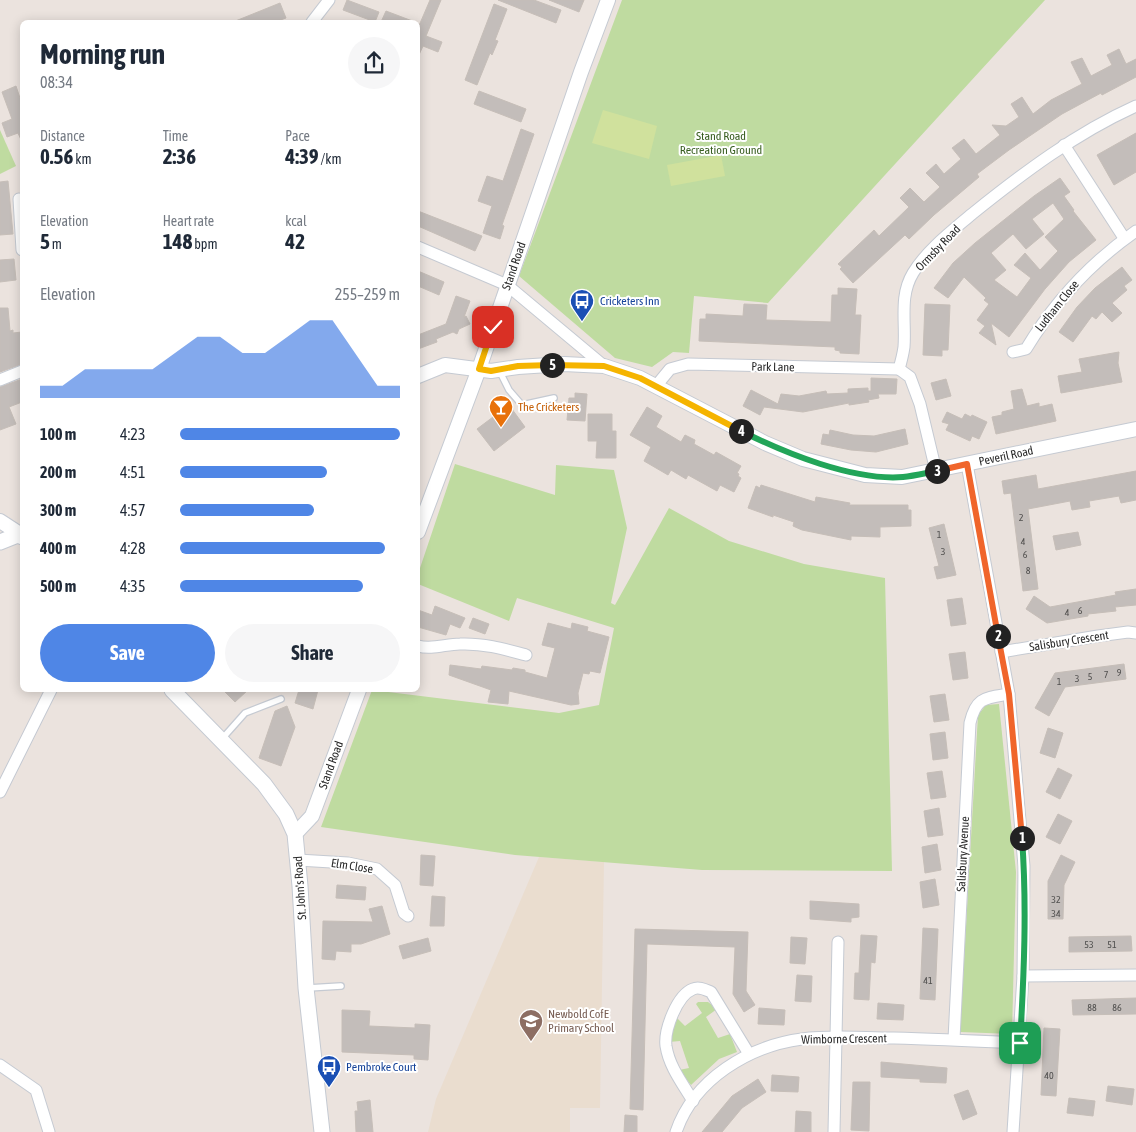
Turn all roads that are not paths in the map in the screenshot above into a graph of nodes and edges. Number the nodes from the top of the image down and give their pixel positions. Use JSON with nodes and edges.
{"nodes":[{"id":1,"x":329,"y":0,"type":"edge"},
{"id":2,"x":608,"y":0,"type":"edge"},
{"id":3,"x":314,"y":20,"type":"edge"},
{"id":4,"x":1136,"y":106,"type":"edge"},
{"id":5,"x":1064,"y":145,"type":"junction"},
{"id":6,"x":19,"y":199,"type":"dead end"},
{"id":7,"x":20,"y":216,"type":"edge"},
{"id":8,"x":1132,"y":236,"type":"edge"},
{"id":9,"x":420,"y":248,"type":"edge"},
{"id":10,"x":507,"y":285,"type":"junction"},
{"id":11,"x":1013,"y":352,"type":"dead end"},
{"id":12,"x":604,"y":366,"type":"junction"},
{"id":13,"x":479,"y":369,"type":"junction"},
{"id":14,"x":899,"y":369,"type":"junction"},
{"id":15,"x":499,"y":370,"type":"junction"},
{"id":16,"x":20,"y":372,"type":"edge"},
{"id":17,"x":420,"y":375,"type":"edge"},
{"id":18,"x":0,"y":380,"type":"edge"},
{"id":19,"x":656,"y":386,"type":"junction"},
{"id":20,"x":554,"y":398,"type":"dead end"},
{"id":21,"x":1136,"y":429,"type":"edge"},
{"id":22,"x":967,"y":464,"type":"junction"},
{"id":23,"x":936,"y":471,"type":"junction"},
{"id":24,"x":0,"y":521,"type":"edge"},
{"id":25,"x":420,"y":527,"type":"edge"},
{"id":26,"x":20,"y":534,"type":"edge"},
{"id":27,"x":20,"y":536,"type":"edge"},
{"id":28,"x":0,"y":542,"type":"edge"},
{"id":29,"x":1136,"y":633,"type":"edge"},
{"id":30,"x":420,"y":647,"type":"edge"},
{"id":31,"x":1001,"y":652,"type":"junction"},
{"id":32,"x":526,"y":655,"type":"dead end"},
{"id":33,"x":49,"y":692,"type":"edge"},
{"id":34,"x":174,"y":692,"type":"edge"},
{"id":35,"x":358,"y":692,"type":"edge"},
{"id":36,"x":1009,"y":694,"type":"junction"},
{"id":37,"x":281,"y":699,"type":"dead end"},
{"id":38,"x":221,"y":740,"type":"junction"},
{"id":39,"x":0,"y":792,"type":"edge"},
{"id":40,"x":295,"y":834,"type":"junction"},
{"id":41,"x":298,"y":860,"type":"junction"},
{"id":42,"x":408,"y":916,"type":"dead end"},
{"id":43,"x":838,"y":942,"type":"dead end"},
{"id":44,"x":1136,"y":975,"type":"edge"},
{"id":45,"x":1024,"y":976,"type":"junction"},
{"id":46,"x":341,"y":986,"type":"dead end"},
{"id":47,"x":306,"y":988,"type":"junction"},
{"id":48,"x":835,"y":1038,"type":"junction"},
{"id":49,"x":954,"y":1039,"type":"junction"},
{"id":50,"x":1020,"y":1043,"type":"junction"},
{"id":51,"x":749,"y":1054,"type":"junction"},
{"id":52,"x":0,"y":1066,"type":"edge"},
{"id":53,"x":693,"y":1100,"type":"junction"},
{"id":54,"x":49,"y":1132,"type":"edge"},
{"id":55,"x":322,"y":1132,"type":"edge"},
{"id":56,"x":676,"y":1132,"type":"edge"},
{"id":57,"x":834,"y":1132,"type":"edge"},
{"id":58,"x":1013,"y":1132,"type":"edge"}],
"edges":[{"from":1,"to":3,"type":"street"},
{"from":2,"to":10,"type":"street","name":"Stand Road"},
{"from":4,"to":5,"type":"street","name":"Ormsby Road"},
{"from":5,"to":8,"type":"street","name":"Ludham Close"},
{"from":5,"to":14,"type":"street","name":"Ormsby Road"},
{"from":6,"to":7,"type":"street"},
{"from":8,"to":11,"type":"street","name":"Ludham Close"},
{"from":9,"to":10,"type":"street"},
{"from":10,"to":12,"type":"street"},
{"from":10,"to":13,"type":"street","name":"Stand Road"},
{"from":12,"to":15,"type":"street","name":"Peveril Road"},
{"from":12,"to":19,"type":"street","name":"Peveril Road"},
{"from":13,"to":15,"type":"street","name":"Peveril Road"},
{"from":13,"to":17,"type":"street","name":"Peveril Road"},
{"from":13,"to":25,"type":"street","name":"Stand Road"},
{"from":14,"to":19,"type":"street","name":"Park Lane"},
{"from":14,"to":23,"type":"street"},
{"from":15,"to":20,"type":"lane"},
{"from":16,"to":18,"type":"street"},
{"from":19,"to":23,"type":"street","name":"Peveril Road"},
{"from":21,"to":22,"type":"street","name":"Peveril Road"},
{"from":22,"to":23,"type":"street","name":"Peveril Road"},
{"from":22,"to":31,"type":"street"},
{"from":24,"to":26,"type":"street"},
{"from":27,"to":28,"type":"main road"},
{"from":29,"to":31,"type":"street","name":"Salisbury Crescent"},
{"from":30,"to":32,"type":"street"},
{"from":31,"to":36,"type":"street"},
{"from":33,"to":39,"type":"street"},
{"from":34,"to":38,"type":"main road","name":"St. John's Road"},
{"from":35,"to":40,"type":"street","name":"Stand Road"},
{"from":36,"to":45,"type":"street"},
{"from":36,"to":49,"type":"street","name":"Salisbury Avenue"},
{"from":37,"to":38,"type":"lane"},
{"from":38,"to":40,"type":"main road","name":"St. John's Road"},
{"from":40,"to":41,"type":"main road","name":"St. John's Road"},
{"from":41,"to":42,"type":"street","name":"Elm Close"},
{"from":41,"to":47,"type":"main road","name":"St. John's Road"},
{"from":43,"to":48,"type":"street"},
{"from":44,"to":45,"type":"street"},
{"from":45,"to":50,"type":"street"},
{"from":46,"to":47,"type":"lane"},
{"from":47,"to":55,"type":"main road","name":"St. John's Road"},
{"from":48,"to":49,"type":"street","name":"Wimborne Crescent"},
{"from":48,"to":51,"type":"street","name":"Wimborne Crescent"},
{"from":48,"to":57,"type":"street"},
{"from":49,"to":50,"type":"street","name":"Wimborne Crescent"},
{"from":50,"to":58,"type":"street"},
{"from":51,"to":53,"type":"street","name":"Wimborne Crescent"},
{"from":51,"to":53,"type":"street"},
{"from":52,"to":54,"type":"street"},
{"from":53,"to":56,"type":"street","name":"Wimborne Crescent"}]}
